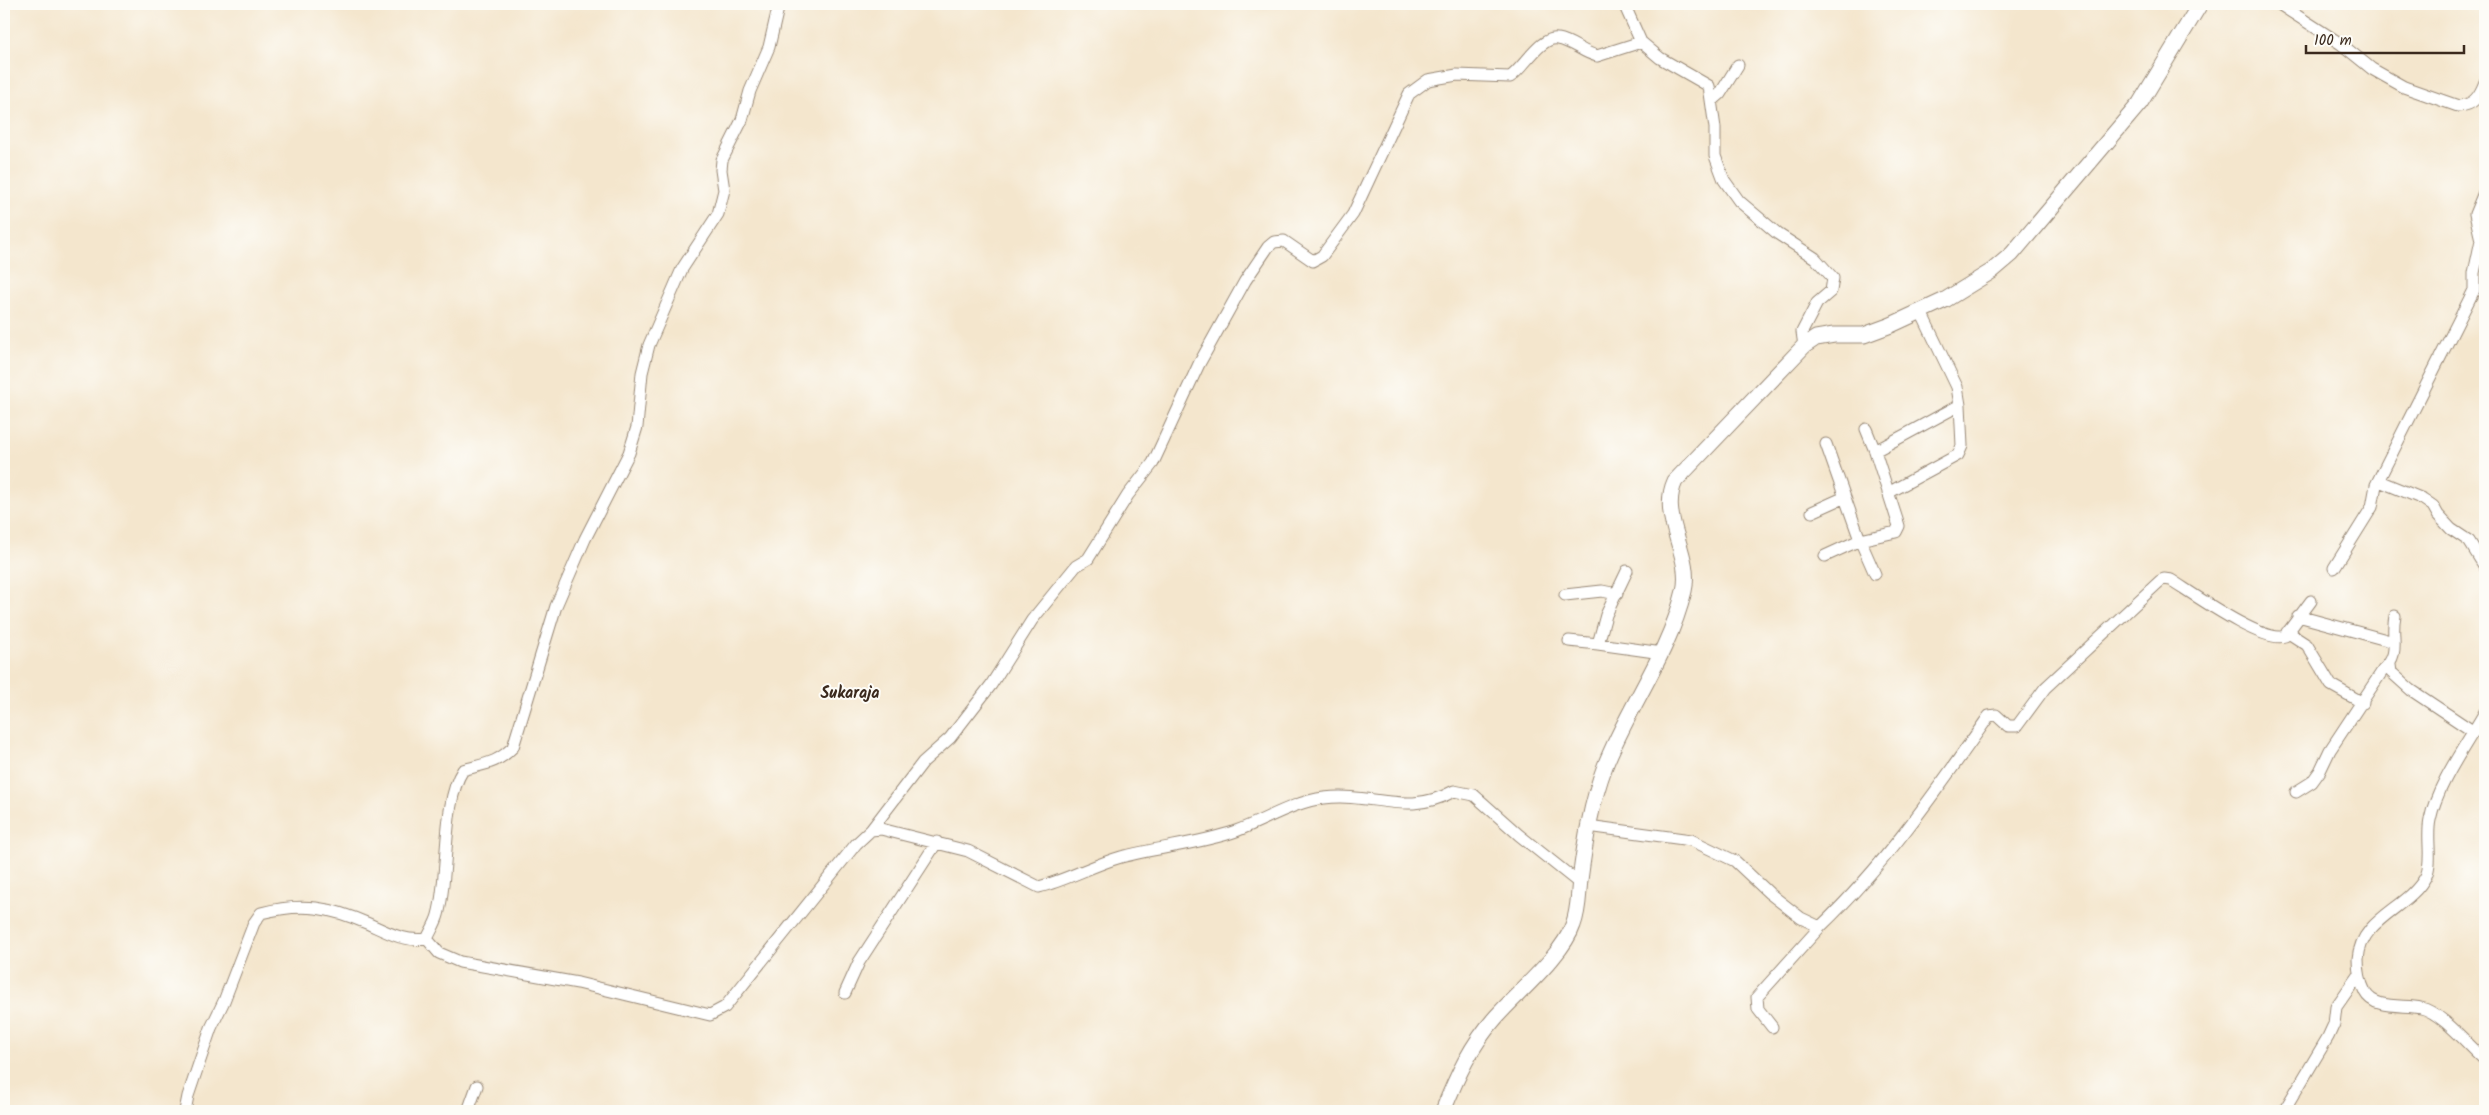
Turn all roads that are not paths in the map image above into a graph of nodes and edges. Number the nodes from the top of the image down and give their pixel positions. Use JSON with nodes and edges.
{"nodes":[{"id":1,"x":779,"y":4,"type":"edge"},
{"id":2,"x":1624,"y":4,"type":"edge"},
{"id":3,"x":2200,"y":4,"type":"edge"},
{"id":4,"x":2279,"y":4,"type":"edge"},
{"id":5,"x":1641,"y":42,"type":"junction"},
{"id":6,"x":1738,"y":65,"type":"dead end"},
{"id":7,"x":2485,"y":82,"type":"edge"},
{"id":8,"x":1712,"y":101,"type":"junction"},
{"id":9,"x":2485,"y":190,"type":"edge"},
{"id":10,"x":1920,"y":310,"type":"junction"},
{"id":11,"x":1804,"y":346,"type":"junction"},
{"id":12,"x":1960,"y":405,"type":"junction"},
{"id":13,"x":1866,"y":429,"type":"dead end"},
{"id":14,"x":1826,"y":444,"type":"dead end"},
{"id":15,"x":1876,"y":451,"type":"junction"},
{"id":16,"x":2379,"y":481,"type":"junction"},
{"id":17,"x":1888,"y":493,"type":"junction"},
{"id":18,"x":1843,"y":498,"type":"junction"},
{"id":19,"x":1812,"y":512,"type":"dead end"},
{"id":20,"x":1860,"y":540,"type":"junction"},
{"id":21,"x":1825,"y":556,"type":"dead end"},
{"id":22,"x":2334,"y":568,"type":"dead end"},
{"id":23,"x":2485,"y":568,"type":"edge"},
{"id":24,"x":1627,"y":571,"type":"dead end"},
{"id":25,"x":1874,"y":574,"type":"dead end"},
{"id":26,"x":1617,"y":594,"type":"junction"},
{"id":27,"x":1565,"y":595,"type":"dead end"},
{"id":28,"x":2311,"y":601,"type":"dead end"},
{"id":29,"x":2298,"y":616,"type":"junction"},
{"id":30,"x":2395,"y":616,"type":"dead end"},
{"id":31,"x":2287,"y":632,"type":"junction"},
{"id":32,"x":1569,"y":642,"type":"dead end"},
{"id":33,"x":2394,"y":642,"type":"junction"},
{"id":34,"x":1598,"y":644,"type":"junction"},
{"id":35,"x":1662,"y":654,"type":"junction"},
{"id":36,"x":2390,"y":665,"type":"junction"},
{"id":37,"x":2364,"y":703,"type":"junction"},
{"id":38,"x":2485,"y":712,"type":"edge"},
{"id":39,"x":2474,"y":732,"type":"junction"},
{"id":40,"x":2296,"y":792,"type":"dead end"},
{"id":41,"x":1588,"y":826,"type":"junction"},
{"id":42,"x":870,"y":830,"type":"junction"},
{"id":43,"x":938,"y":842,"type":"junction"},
{"id":44,"x":1579,"y":883,"type":"junction"},
{"id":45,"x":1820,"y":927,"type":"junction"},
{"id":46,"x":427,"y":940,"type":"junction"},
{"id":47,"x":2359,"y":974,"type":"junction"},
{"id":48,"x":844,"y":993,"type":"dead end"},
{"id":49,"x":1772,"y":1027,"type":"dead end"},
{"id":50,"x":2485,"y":1060,"type":"edge"},
{"id":51,"x":477,"y":1086,"type":"dead end"},
{"id":52,"x":185,"y":1111,"type":"edge"},
{"id":53,"x":468,"y":1111,"type":"edge"},
{"id":54,"x":1443,"y":1111,"type":"edge"},
{"id":55,"x":2284,"y":1111,"type":"edge"}],
"edges":[{"from":1,"to":46,"type":"street"},
{"from":2,"to":5,"type":"street"},
{"from":3,"to":10,"type":"main road"},
{"from":4,"to":7,"type":"street"},
{"from":5,"to":8,"type":"street"},
{"from":5,"to":42,"type":"street"},
{"from":6,"to":8,"type":"street"},
{"from":8,"to":11,"type":"street"},
{"from":9,"to":16,"type":"street"},
{"from":10,"to":11,"type":"main road"},
{"from":10,"to":12,"type":"street"},
{"from":11,"to":35,"type":"main road"},
{"from":12,"to":15,"type":"street"},
{"from":12,"to":17,"type":"street"},
{"from":13,"to":15,"type":"street"},
{"from":14,"to":18,"type":"street"},
{"from":15,"to":17,"type":"street"},
{"from":16,"to":22,"type":"street"},
{"from":16,"to":23,"type":"street"},
{"from":17,"to":20,"type":"street"},
{"from":18,"to":19,"type":"street"},
{"from":18,"to":20,"type":"street"},
{"from":20,"to":21,"type":"street"},
{"from":20,"to":25,"type":"street"},
{"from":24,"to":26,"type":"street"},
{"from":26,"to":27,"type":"street"},
{"from":26,"to":34,"type":"street"},
{"from":28,"to":29,"type":"street"},
{"from":29,"to":31,"type":"street"},
{"from":29,"to":33,"type":"street"},
{"from":30,"to":33,"type":"street"},
{"from":31,"to":37,"type":"street"},
{"from":31,"to":45,"type":"street"},
{"from":32,"to":34,"type":"street"},
{"from":33,"to":36,"type":"street"},
{"from":34,"to":35,"type":"street"},
{"from":35,"to":41,"type":"main road"},
{"from":36,"to":37,"type":"street"},
{"from":36,"to":39,"type":"street"},
{"from":37,"to":40,"type":"street"},
{"from":38,"to":39,"type":"street"},
{"from":39,"to":47,"type":"street"},
{"from":41,"to":44,"type":"main road"},
{"from":41,"to":45,"type":"street"},
{"from":42,"to":43,"type":"street"},
{"from":42,"to":46,"type":"street"},
{"from":43,"to":44,"type":"street"},
{"from":43,"to":48,"type":"street"},
{"from":44,"to":54,"type":"main road"},
{"from":45,"to":49,"type":"street"},
{"from":46,"to":52,"type":"street"},
{"from":47,"to":50,"type":"street"},
{"from":47,"to":55,"type":"street"},
{"from":51,"to":53,"type":"street"}]}
